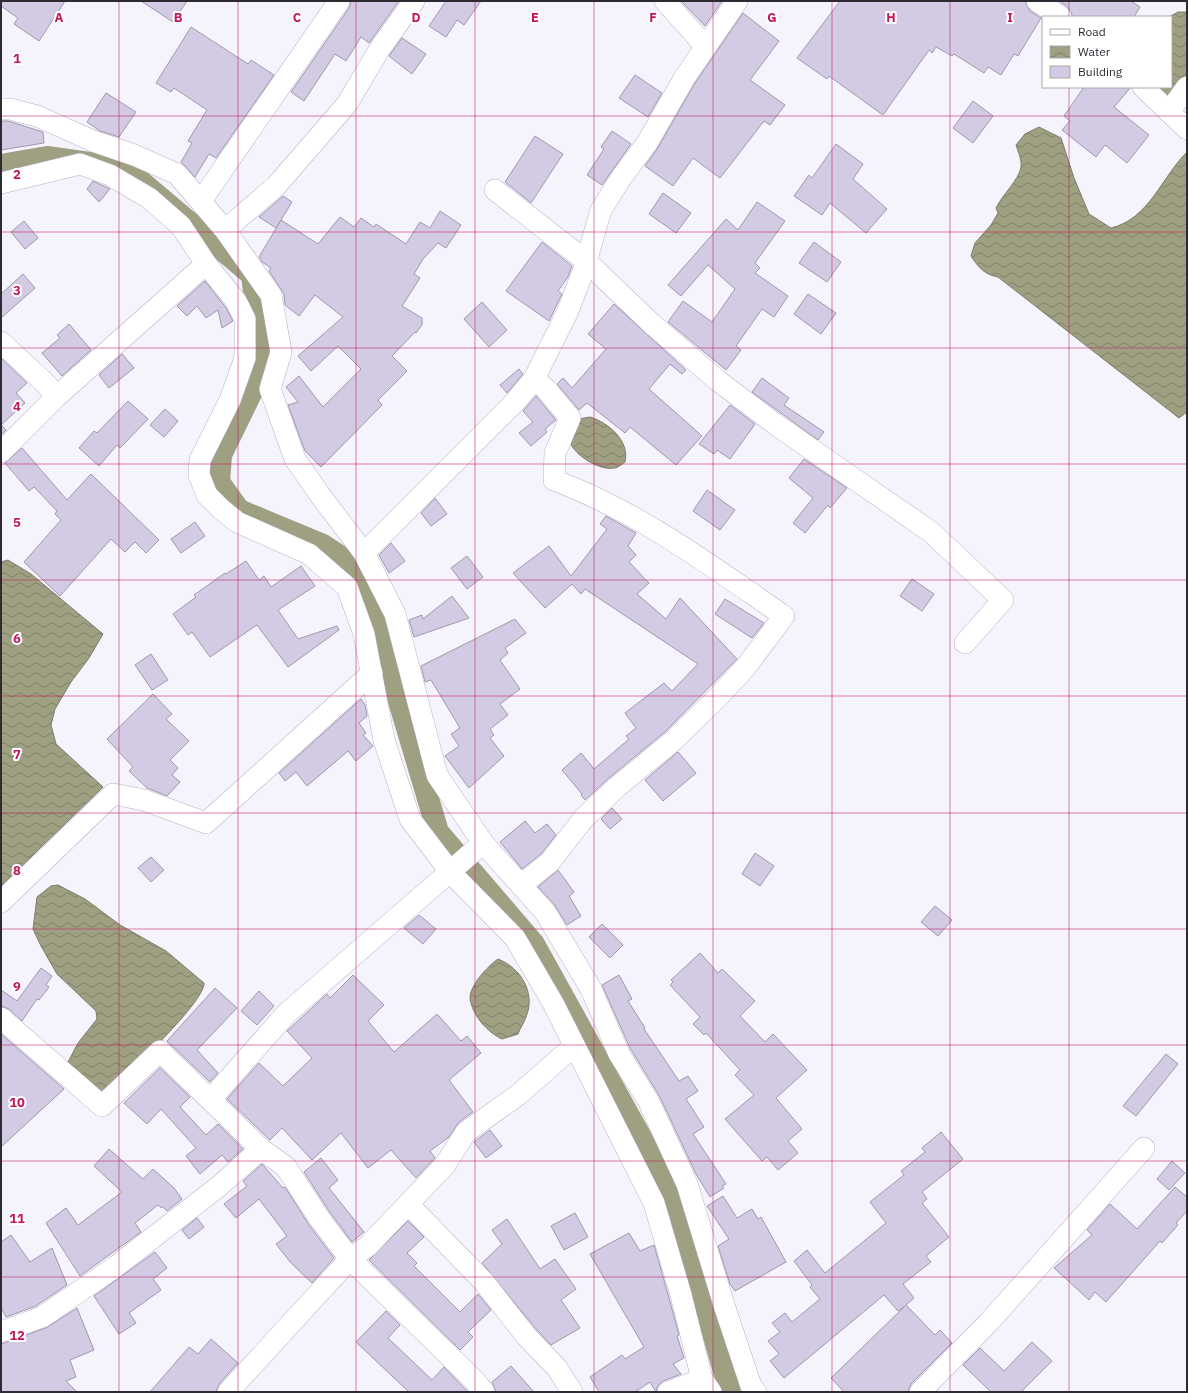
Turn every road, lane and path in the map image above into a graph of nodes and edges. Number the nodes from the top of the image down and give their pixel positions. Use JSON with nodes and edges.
{"nodes":[{"id":1,"x":340,"y":1,"type":"edge"},
{"id":2,"x":414,"y":1,"type":"edge"},
{"id":3,"x":665,"y":1,"type":"edge"},
{"id":4,"x":737,"y":1,"type":"edge"},
{"id":5,"x":1037,"y":1,"type":"edge"},
{"id":6,"x":1060,"y":16,"type":"edge"},
{"id":7,"x":706,"y":47,"type":"junction"},
{"id":8,"x":1187,"y":87,"type":"edge"},
{"id":9,"x":1143,"y":88,"type":"edge"},
{"id":10,"x":1,"y":109,"type":"edge"},
{"id":11,"x":1169,"y":112,"type":"junction"},
{"id":12,"x":1187,"y":129,"type":"edge"},
{"id":13,"x":1,"y":183,"type":"edge"},
{"id":14,"x":495,"y":190,"type":"dead end"},
{"id":15,"x":201,"y":201,"type":"junction"},
{"id":16,"x":225,"y":230,"type":"junction"},
{"id":17,"x":586,"y":261,"type":"junction"},
{"id":18,"x":206,"y":264,"type":"junction"},
{"id":19,"x":1,"y":342,"type":"edge"},
{"id":20,"x":534,"y":379,"type":"junction"},
{"id":21,"x":56,"y":397,"type":"junction"},
{"id":22,"x":1,"y":452,"type":"edge"},
{"id":23,"x":364,"y":553,"type":"junction"},
{"id":24,"x":965,"y":643,"type":"dead end"},
{"id":25,"x":372,"y":673,"type":"junction"},
{"id":26,"x":483,"y":843,"type":"junction"},
{"id":27,"x":450,"y":871,"type":"junction"},
{"id":28,"x":521,"y":885,"type":"junction"},
{"id":29,"x":1,"y":902,"type":"edge"},
{"id":30,"x":1,"y":1018,"type":"edge"},
{"id":31,"x":574,"y":1046,"type":"junction"},
{"id":32,"x":211,"y":1099,"type":"junction"},
{"id":33,"x":261,"y":1148,"type":"junction"},
{"id":34,"x":1144,"y":1148,"type":"dead end"},
{"id":35,"x":409,"y":1204,"type":"junction"},
{"id":36,"x":350,"y":1259,"type":"junction"},
{"id":37,"x":1,"y":1332,"type":"edge"},
{"id":38,"x":707,"y":1385,"type":"edge"},
{"id":39,"x":228,"y":1392,"type":"edge"},
{"id":40,"x":484,"y":1392,"type":"edge"},
{"id":41,"x":572,"y":1392,"type":"edge"},
{"id":42,"x":668,"y":1392,"type":"edge"},
{"id":43,"x":756,"y":1392,"type":"edge"},
{"id":44,"x":920,"y":1392,"type":"edge"}],
"edges":[{"from":1,"to":15,"type":"street"},
{"from":2,"to":16,"type":"street"},
{"from":3,"to":7,"type":"street"},
{"from":4,"to":7,"type":"street"},
{"from":5,"to":6,"type":"street"},
{"from":7,"to":17,"type":"street"},
{"from":8,"to":11,"type":"street"},
{"from":9,"to":11,"type":"street"},
{"from":10,"to":15,"type":"street"},
{"from":11,"to":12,"type":"street"},
{"from":13,"to":18,"type":"street"},
{"from":14,"to":17,"type":"street"},
{"from":15,"to":16,"type":"street"},
{"from":16,"to":23,"type":"street"},
{"from":17,"to":20,"type":"street"},
{"from":17,"to":24,"type":"street"},
{"from":18,"to":21,"type":"street"},
{"from":18,"to":25,"type":"street"},
{"from":19,"to":21,"type":"street"},
{"from":20,"to":23,"type":"street"},
{"from":20,"to":28,"type":"street"},
{"from":21,"to":22,"type":"street"},
{"from":23,"to":26,"type":"street"},
{"from":25,"to":27,"type":"street"},
{"from":25,"to":29,"type":"street"},
{"from":26,"to":27,"type":"street"},
{"from":26,"to":28,"type":"street"},
{"from":27,"to":31,"type":"street"},
{"from":27,"to":32,"type":"street"},
{"from":28,"to":43,"type":"street"},
{"from":30,"to":32,"type":"street"},
{"from":31,"to":35,"type":"street"},
{"from":31,"to":38,"type":"street"},
{"from":32,"to":33,"type":"street"},
{"from":33,"to":36,"type":"street"},
{"from":33,"to":37,"type":"street"},
{"from":34,"to":44,"type":"street"},
{"from":35,"to":36,"type":"street"},
{"from":35,"to":41,"type":"street"},
{"from":36,"to":39,"type":"street"},
{"from":36,"to":40,"type":"street"},
{"from":38,"to":42,"type":"street"}]}
